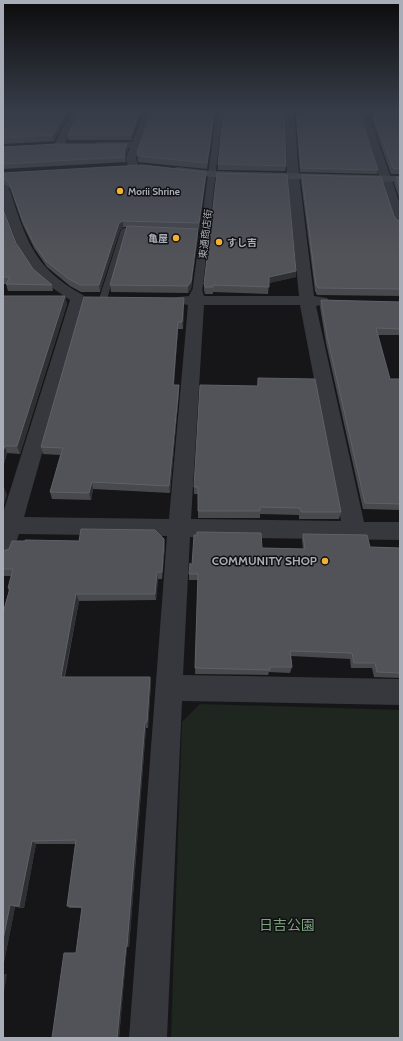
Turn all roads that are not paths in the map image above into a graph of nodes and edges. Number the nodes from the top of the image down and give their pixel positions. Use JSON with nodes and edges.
{"nodes":[{"id":1,"x":131,"y":158,"type":"edge"},
{"id":2,"x":214,"y":158,"type":"edge"},
{"id":3,"x":292,"y":158,"type":"edge"},
{"id":4,"x":379,"y":158,"type":"edge"},
{"id":5,"x":137,"y":166,"type":"joint"},
{"id":6,"x":118,"y":167,"type":"edge"},
{"id":7,"x":165,"y":169,"type":"edge"},
{"id":8,"x":212,"y":174,"type":"junction"},
{"id":9,"x":293,"y":176,"type":"junction"},
{"id":10,"x":386,"y":179,"type":"junction"},
{"id":11,"x":400,"y":179,"type":"edge"},
{"id":12,"x":3,"y":188,"type":"edge"},
{"id":13,"x":400,"y":222,"type":"edge"},
{"id":14,"x":146,"y":231,"type":"edge"},
{"id":15,"x":196,"y":296,"type":"junction"},
{"id":16,"x":48,"y":298,"type":"edge"},
{"id":17,"x":78,"y":298,"type":"junction"},
{"id":18,"x":103,"y":299,"type":"junction"},
{"id":19,"x":119,"y":299,"type":"edge"},
{"id":20,"x":165,"y":299,"type":"edge"},
{"id":21,"x":307,"y":301,"type":"junction"},
{"id":22,"x":338,"y":302,"type":"edge"},
{"id":23,"x":6,"y":525,"type":"edge"},
{"id":24,"x":179,"y":526,"type":"junction"},
{"id":25,"x":354,"y":529,"type":"junction"},
{"id":26,"x":400,"y":531,"type":"edge"},
{"id":27,"x":3,"y":549,"type":"edge"},
{"id":28,"x":169,"y":688,"type":"junction"},
{"id":29,"x":400,"y":692,"type":"edge"},
{"id":30,"x":148,"y":1038,"type":"edge"}],
"edges":[{"from":1,"to":5,"type":"street"},
{"from":2,"to":8,"type":"street","name":"東通商店街"},
{"from":3,"to":9,"type":"street"},
{"from":4,"to":10,"type":"street"},
{"from":5,"to":6,"type":"main road"},
{"from":7,"to":8,"type":"main road"},
{"from":8,"to":9,"type":"main road"},
{"from":8,"to":15,"type":"street","name":"東通商店街"},
{"from":9,"to":10,"type":"main road"},
{"from":9,"to":21,"type":"street"},
{"from":10,"to":11,"type":"main road"},
{"from":10,"to":13,"type":"street"},
{"from":12,"to":17,"type":"street"},
{"from":14,"to":18,"type":"lane"},
{"from":15,"to":20,"type":"street"},
{"from":15,"to":21,"type":"street"},
{"from":15,"to":24,"type":"street"},
{"from":16,"to":17,"type":"street"},
{"from":17,"to":18,"type":"street"},
{"from":17,"to":23,"type":"street"},
{"from":18,"to":19,"type":"street"},
{"from":21,"to":22,"type":"street"},
{"from":21,"to":25,"type":"street"},
{"from":23,"to":24,"type":"street"},
{"from":23,"to":27,"type":"street"},
{"from":24,"to":25,"type":"street"},
{"from":24,"to":28,"type":"street"},
{"from":25,"to":26,"type":"street"},
{"from":28,"to":29,"type":"street"},
{"from":28,"to":30,"type":"street"}]}
